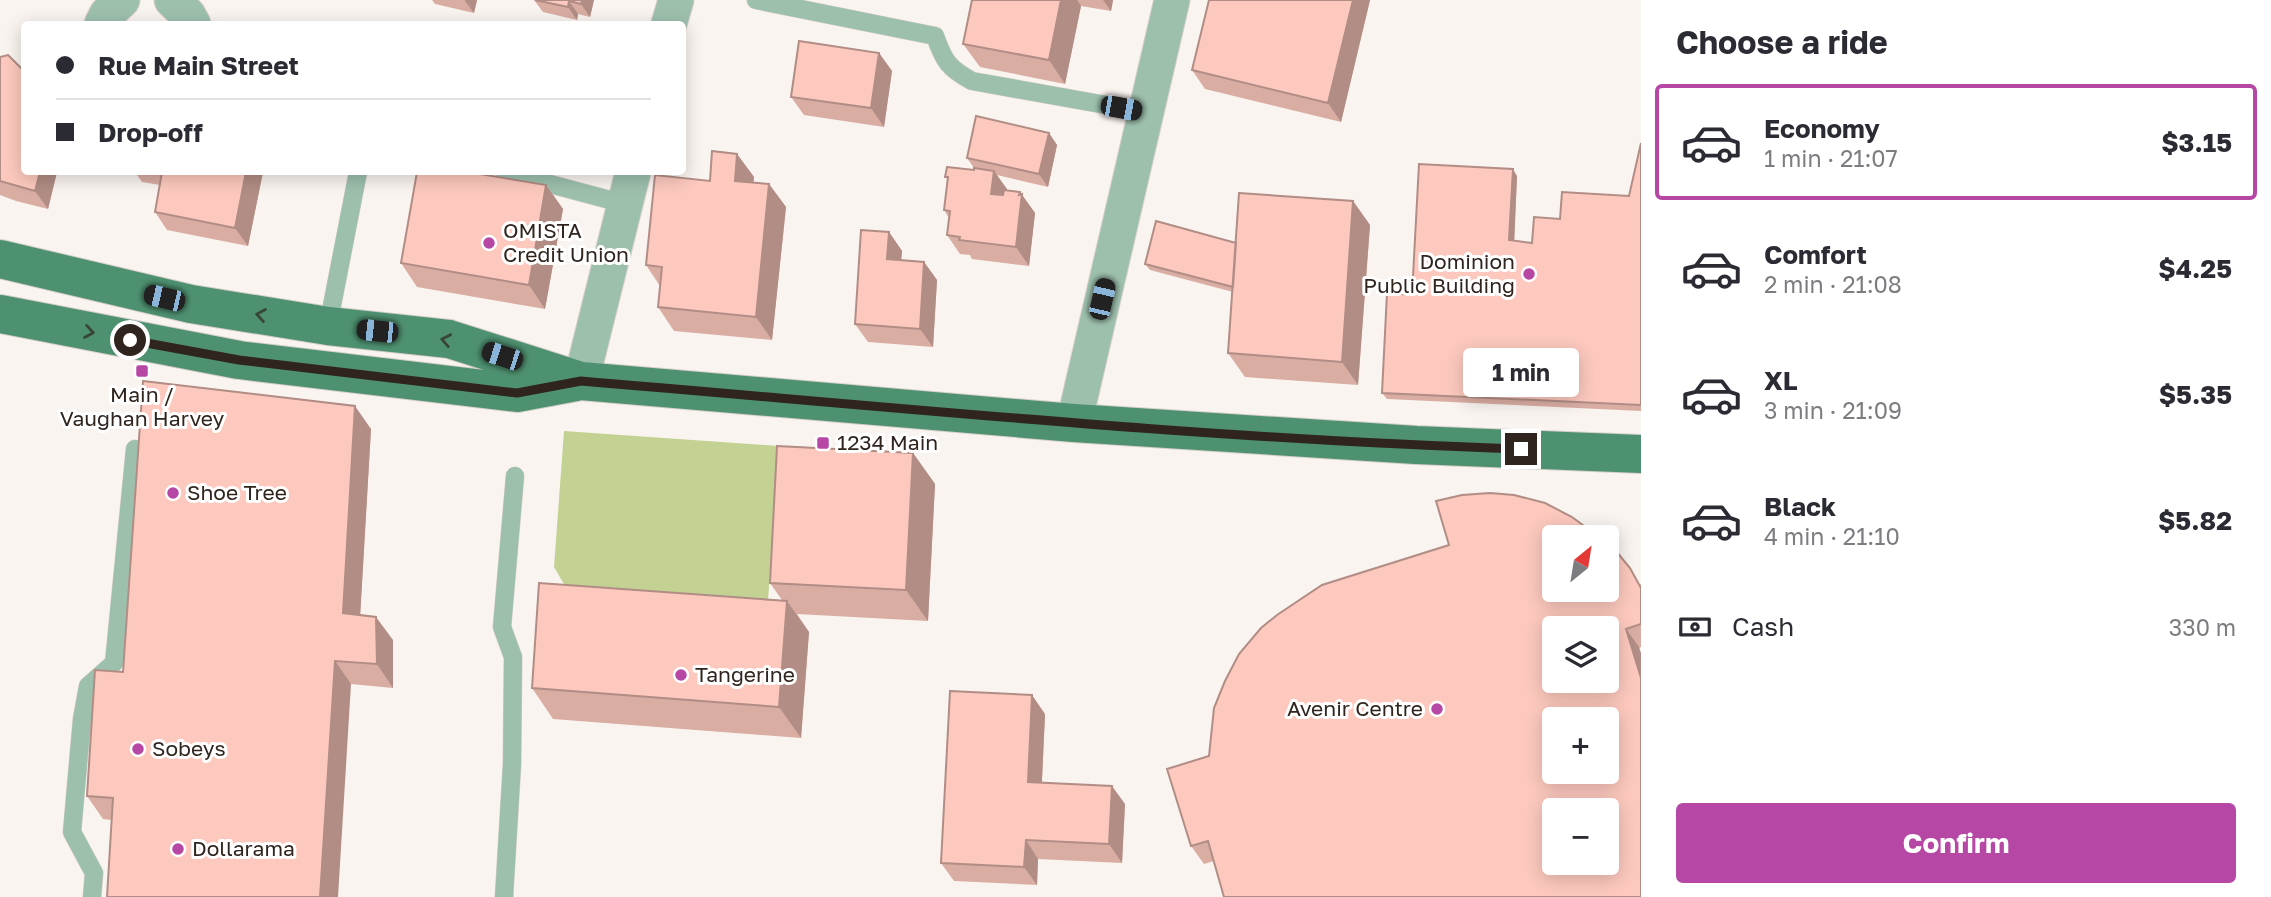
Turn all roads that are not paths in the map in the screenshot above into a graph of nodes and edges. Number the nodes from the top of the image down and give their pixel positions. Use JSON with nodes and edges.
{"nodes":[{"id":1,"x":122,"y":0,"type":"edge"},
{"id":2,"x":172,"y":0,"type":"edge"},
{"id":3,"x":676,"y":0,"type":"edge"},
{"id":4,"x":756,"y":0,"type":"edge"},
{"id":5,"x":1172,"y":0,"type":"edge"},
{"id":6,"x":104,"y":21,"type":"edge"},
{"id":7,"x":191,"y":21,"type":"edge"},
{"id":8,"x":671,"y":21,"type":"edge"},
{"id":9,"x":1145,"y":112,"type":"junction"},
{"id":10,"x":357,"y":175,"type":"edge"},
{"id":11,"x":528,"y":175,"type":"edge"},
{"id":12,"x":629,"y":188,"type":"edge"},
{"id":13,"x":11,"y":259,"type":"edge"},
{"id":14,"x":7,"y":318,"type":"edge"},
{"id":15,"x":328,"y":326,"type":"junction"},
{"id":16,"x":581,"y":381,"type":"junction"},
{"id":17,"x":1074,"y":423,"type":"junction"},
{"id":18,"x":135,"y":449,"type":"edge"},
{"id":19,"x":1641,"y":454,"type":"edge"},
{"id":20,"x":515,"y":476,"type":"dead end"},
{"id":21,"x":92,"y":897,"type":"edge"},
{"id":22,"x":504,"y":897,"type":"edge"}],
"edges":[{"from":1,"to":6,"type":"street"},
{"from":2,"to":7,"type":"street"},
{"from":3,"to":8,"type":"street"},
{"from":4,"to":9,"type":"lane"},
{"from":5,"to":9,"type":"street"},
{"from":9,"to":17,"type":"street"},
{"from":10,"to":15,"type":"lane"},
{"from":11,"to":12,"type":"lane"},
{"from":12,"to":16,"type":"street"},
{"from":15,"to":13,"type":"main road","one_way":true},
{"from":14,"to":16,"type":"main road","one_way":true},
{"from":16,"to":15,"type":"main road","one_way":true},
{"from":16,"to":17,"type":"main road"},
{"from":17,"to":19,"type":"main road"},
{"from":18,"to":21,"type":"lane"},
{"from":20,"to":22,"type":"lane"}]}
